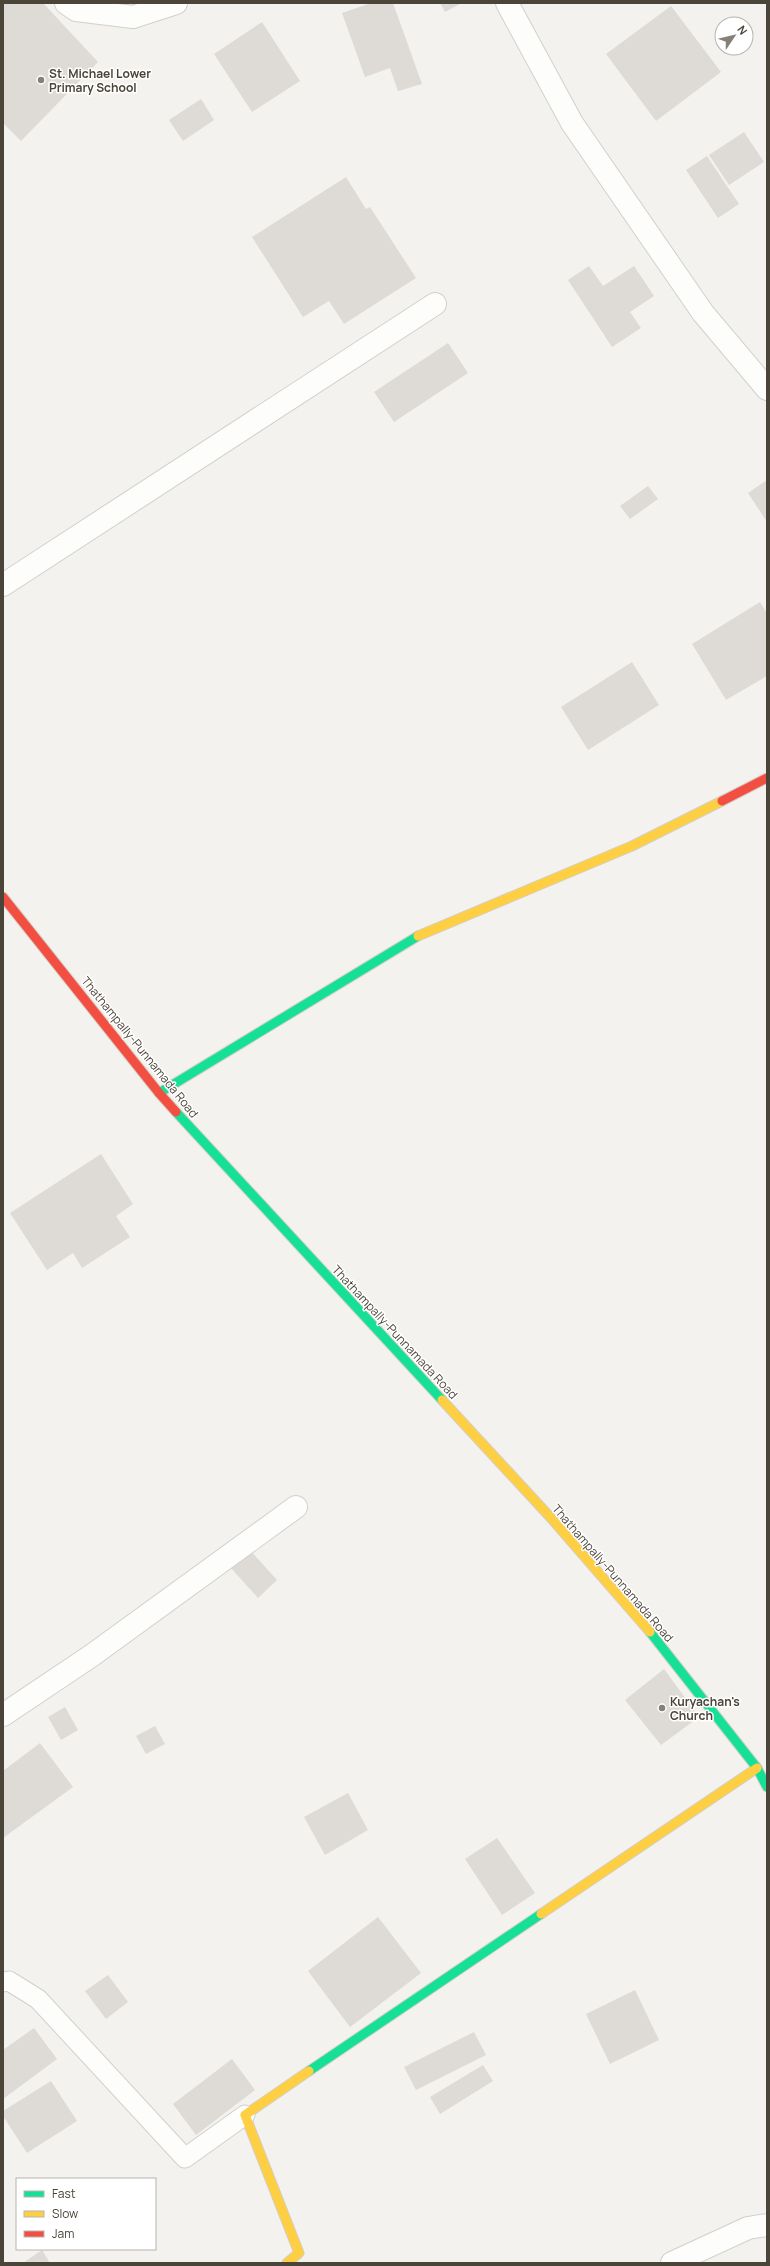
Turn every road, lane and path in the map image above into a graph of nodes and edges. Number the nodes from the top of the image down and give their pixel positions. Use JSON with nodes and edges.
{"nodes":[{"id":1,"x":66,"y":3,"type":"edge"},
{"id":2,"x":176,"y":3,"type":"edge"},
{"id":3,"x":507,"y":3,"type":"edge"},
{"id":4,"x":436,"y":304,"type":"dead end"},
{"id":5,"x":767,"y":389,"type":"edge"},
{"id":6,"x":3,"y":585,"type":"edge"},
{"id":7,"x":767,"y":778,"type":"edge"},
{"id":8,"x":3,"y":897,"type":"edge"},
{"id":9,"x":159,"y":1094,"type":"junction"},
{"id":10,"x":296,"y":1507,"type":"dead end"},
{"id":11,"x":3,"y":1715,"type":"edge"},
{"id":12,"x":757,"y":1768,"type":"junction"},
{"id":13,"x":767,"y":1787,"type":"edge"},
{"id":14,"x":3,"y":1982,"type":"edge"},
{"id":15,"x":245,"y":2115,"type":"junction"},
{"id":16,"x":767,"y":2225,"type":"edge"},
{"id":17,"x":287,"y":2263,"type":"edge"},
{"id":18,"x":672,"y":2263,"type":"edge"}],
"edges":[{"from":1,"to":2,"type":"street"},
{"from":3,"to":5,"type":"street"},
{"from":4,"to":6,"type":"street"},
{"from":7,"to":9,"type":"street"},
{"from":8,"to":9,"type":"street","name":"Thathampally-Punnamada Road"},
{"from":9,"to":12,"type":"street","name":"Thathampally-Punnamada Road"},
{"from":10,"to":11,"type":"street"},
{"from":12,"to":13,"type":"street","name":"Thathampally-Punnamada Road"},
{"from":12,"to":15,"type":"street"},
{"from":14,"to":15,"type":"lane"},
{"from":15,"to":17,"type":"street"},
{"from":16,"to":18,"type":"street"}]}
